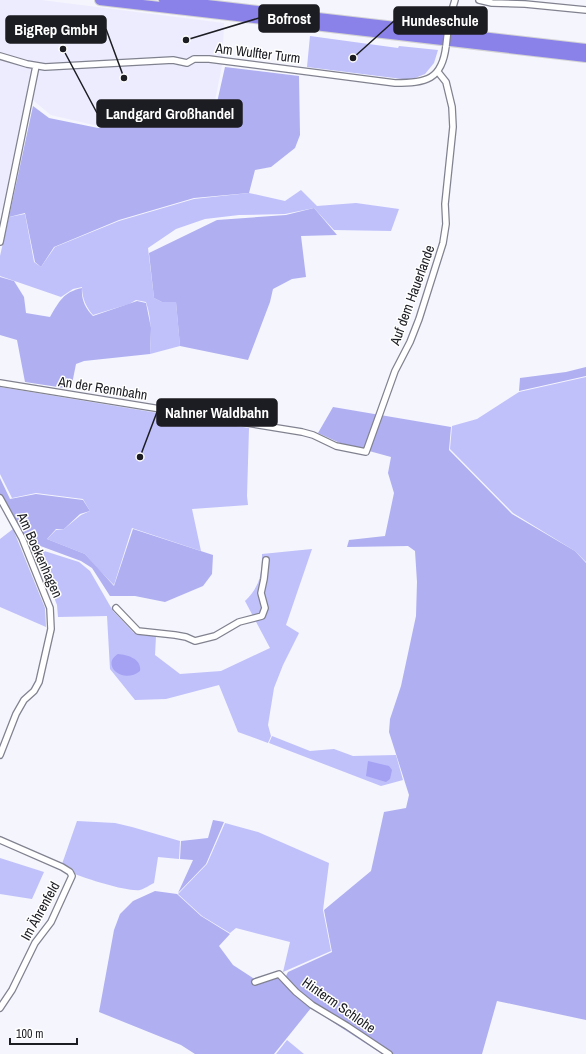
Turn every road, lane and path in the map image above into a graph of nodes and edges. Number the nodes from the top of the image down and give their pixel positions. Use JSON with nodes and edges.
{"nodes":[{"id":1,"x":100,"y":0,"type":"edge"},
{"id":2,"x":164,"y":0,"type":"edge"},
{"id":3,"x":455,"y":0,"type":"edge"},
{"id":4,"x":479,"y":0,"type":"edge"},
{"id":5,"x":586,"y":10,"type":"edge"},
{"id":6,"x":586,"y":49,"type":"edge"},
{"id":7,"x":0,"y":56,"type":"edge"},
{"id":8,"x":586,"y":57,"type":"edge"},
{"id":9,"x":36,"y":66,"type":"junction"},
{"id":10,"x":438,"y":72,"type":"junction"},
{"id":11,"x":0,"y":242,"type":"edge"},
{"id":12,"x":0,"y":383,"type":"edge"},
{"id":13,"x":366,"y":452,"type":"joint"},
{"id":14,"x":0,"y":498,"type":"edge"},
{"id":15,"x":266,"y":560,"type":"dead end"},
{"id":16,"x":116,"y":608,"type":"dead end"},
{"id":17,"x":0,"y":755,"type":"edge"},
{"id":18,"x":0,"y":840,"type":"edge"},
{"id":19,"x":255,"y":982,"type":"dead end"},
{"id":20,"x":0,"y":1008,"type":"edge"},
{"id":21,"x":389,"y":1054,"type":"edge"}],
"edges":[{"from":1,"to":8,"type":"highway"},
{"from":2,"to":6,"type":"highway"},
{"from":3,"to":10,"type":"street","bridge":true},
{"from":4,"to":5,"type":"street"},
{"from":7,"to":9,"type":"street","name":"Am Wulfter Turm"},
{"from":9,"to":10,"type":"street","name":"Am Wulfter Turm"},
{"from":9,"to":11,"type":"street"},
{"from":10,"to":13,"type":"street","name":"Auf dem Hauerlande"},
{"from":12,"to":13,"type":"street","name":"An der Rennbahn"},
{"from":14,"to":17,"type":"street","name":"Am Boekenhagen"},
{"from":15,"to":16,"type":"street"},
{"from":18,"to":20,"type":"street","name":"Im Ährenfeld"},
{"from":19,"to":21,"type":"street","name":"Hinterm Schlohe"}]}
